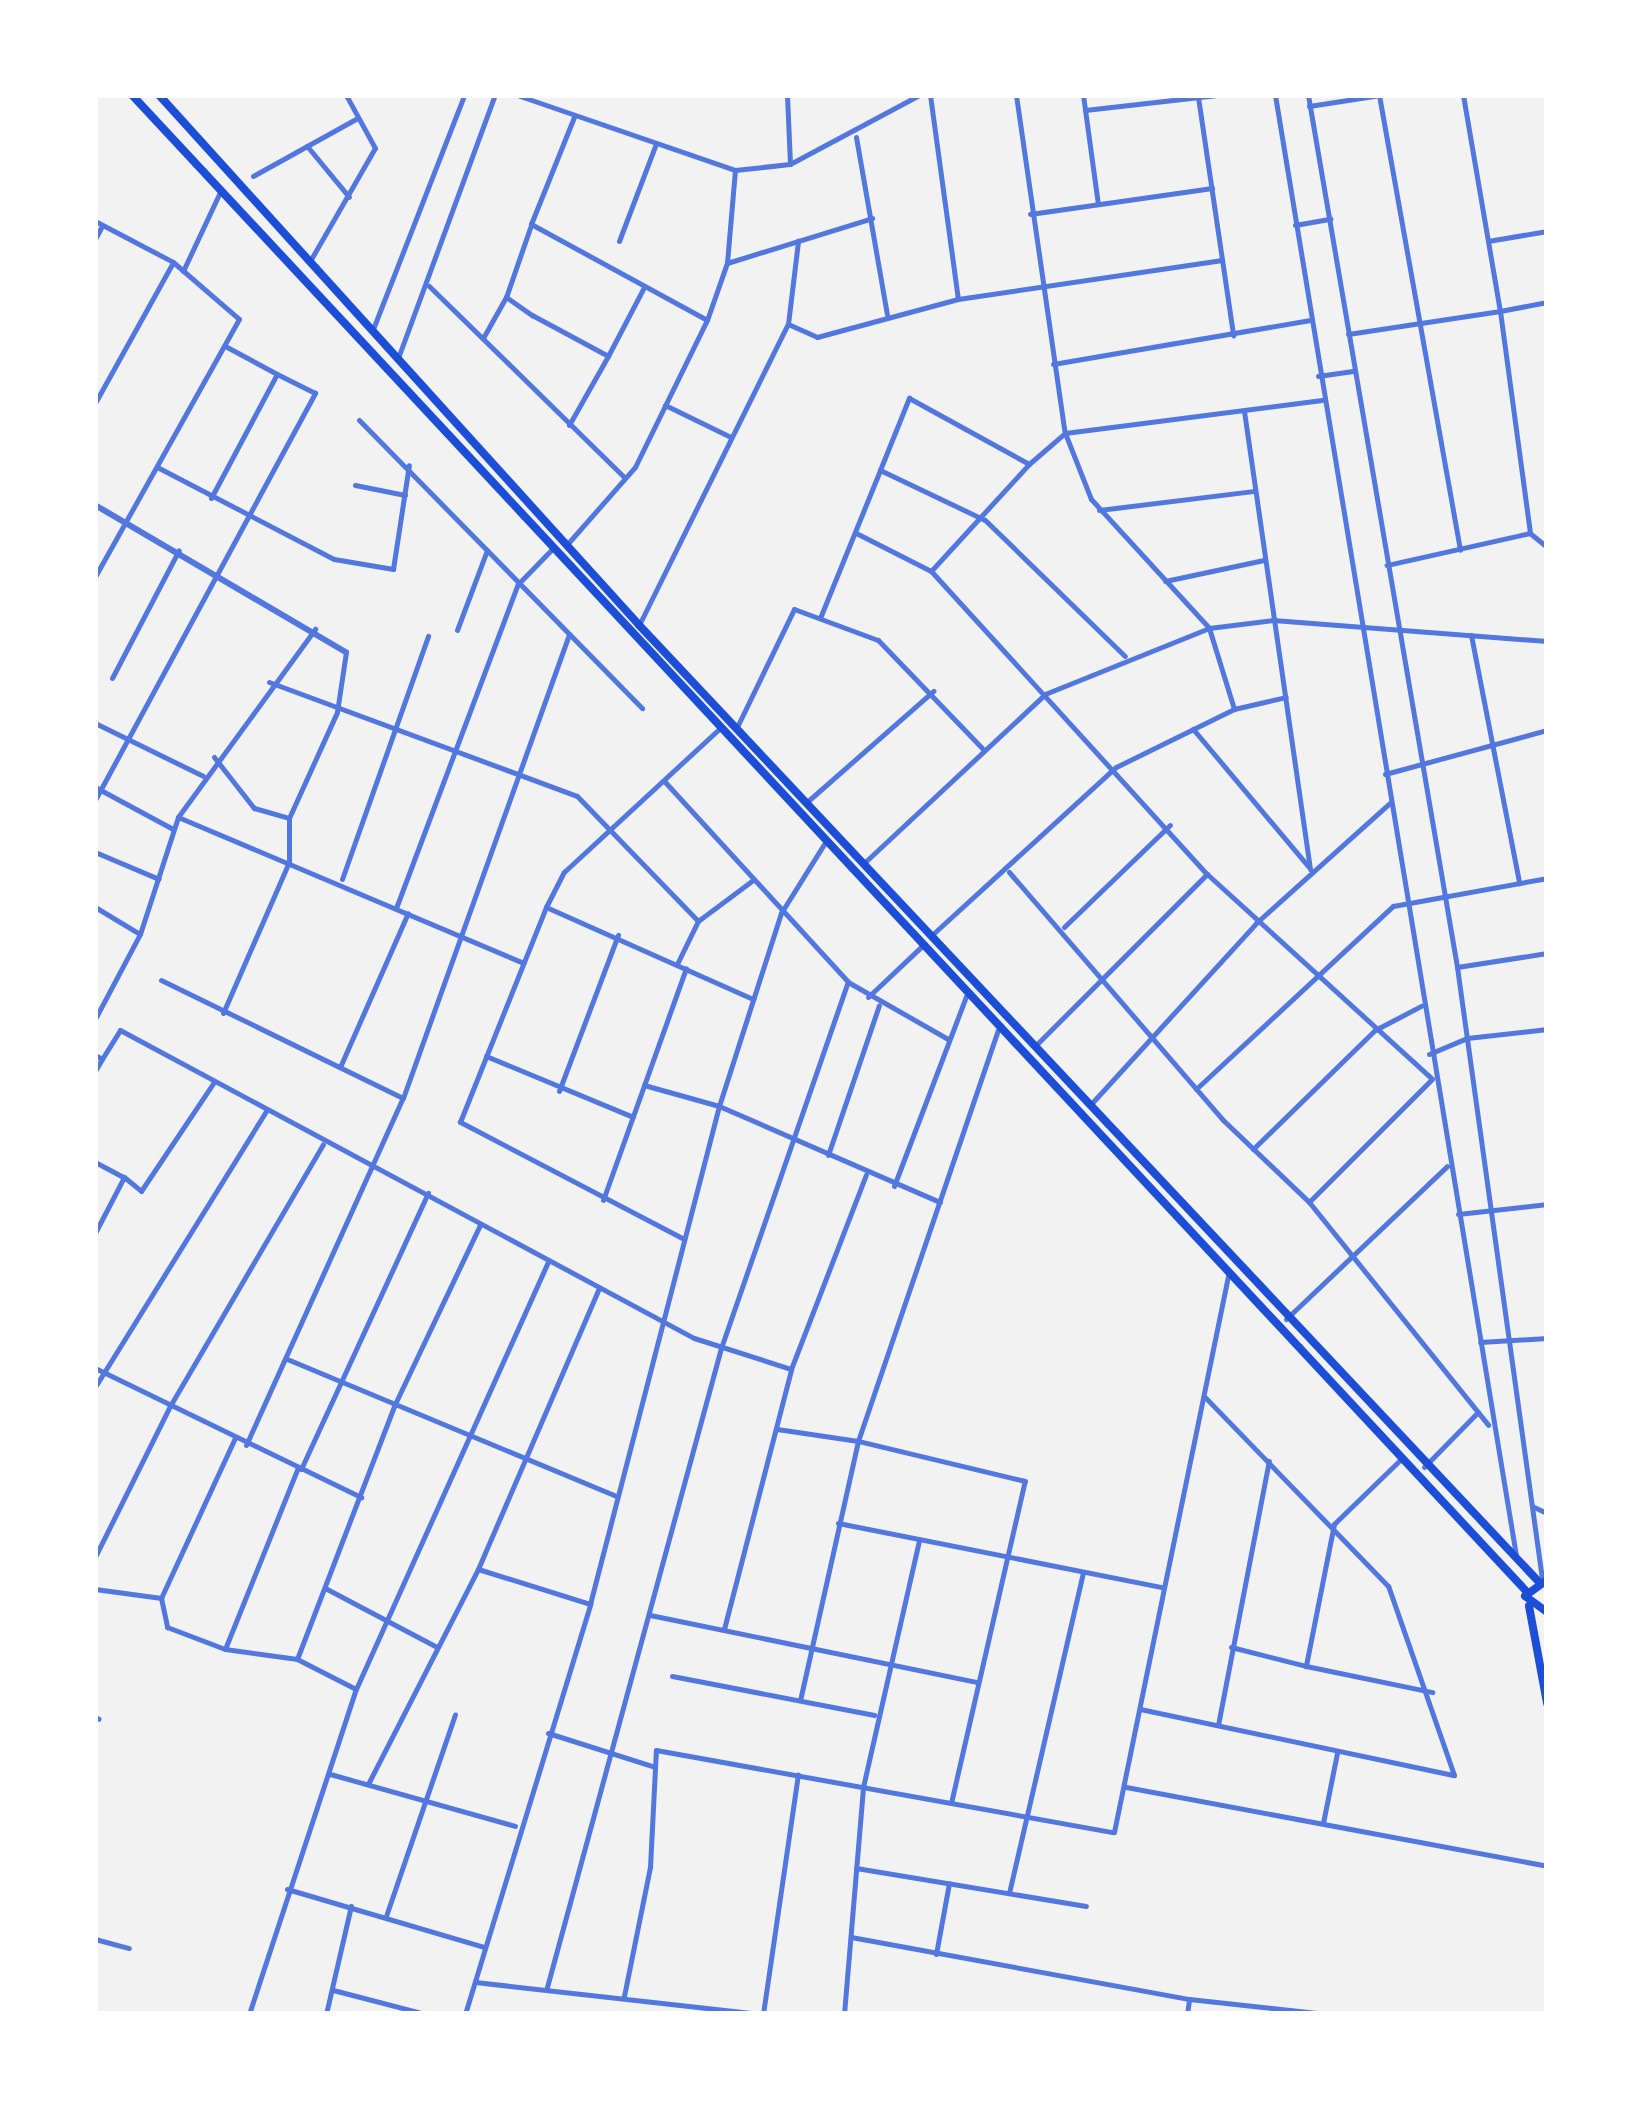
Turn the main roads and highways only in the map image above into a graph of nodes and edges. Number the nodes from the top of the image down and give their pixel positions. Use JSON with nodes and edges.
{"nodes":[{"id":1,"x":132,"y":95,"type":"edge"},
{"id":2,"x":159,"y":95,"type":"edge"},
{"id":3,"x":1542,"y":1580,"type":"edge"},
{"id":4,"x":1526,"y":1591,"type":"junction"},
{"id":5,"x":1529,"y":1606,"type":"junction"},
{"id":6,"x":1547,"y":1612,"type":"edge"},
{"id":7,"x":1547,"y":1702,"type":"edge"}],
"edges":[{"from":1,"to":4,"type":"main road"},
{"from":2,"to":3,"type":"main road"},
{"from":3,"to":4,"type":"main road"},
{"from":4,"to":5,"type":"main road"},
{"from":5,"to":6,"type":"main road"},
{"from":5,"to":7,"type":"main road"}]}
